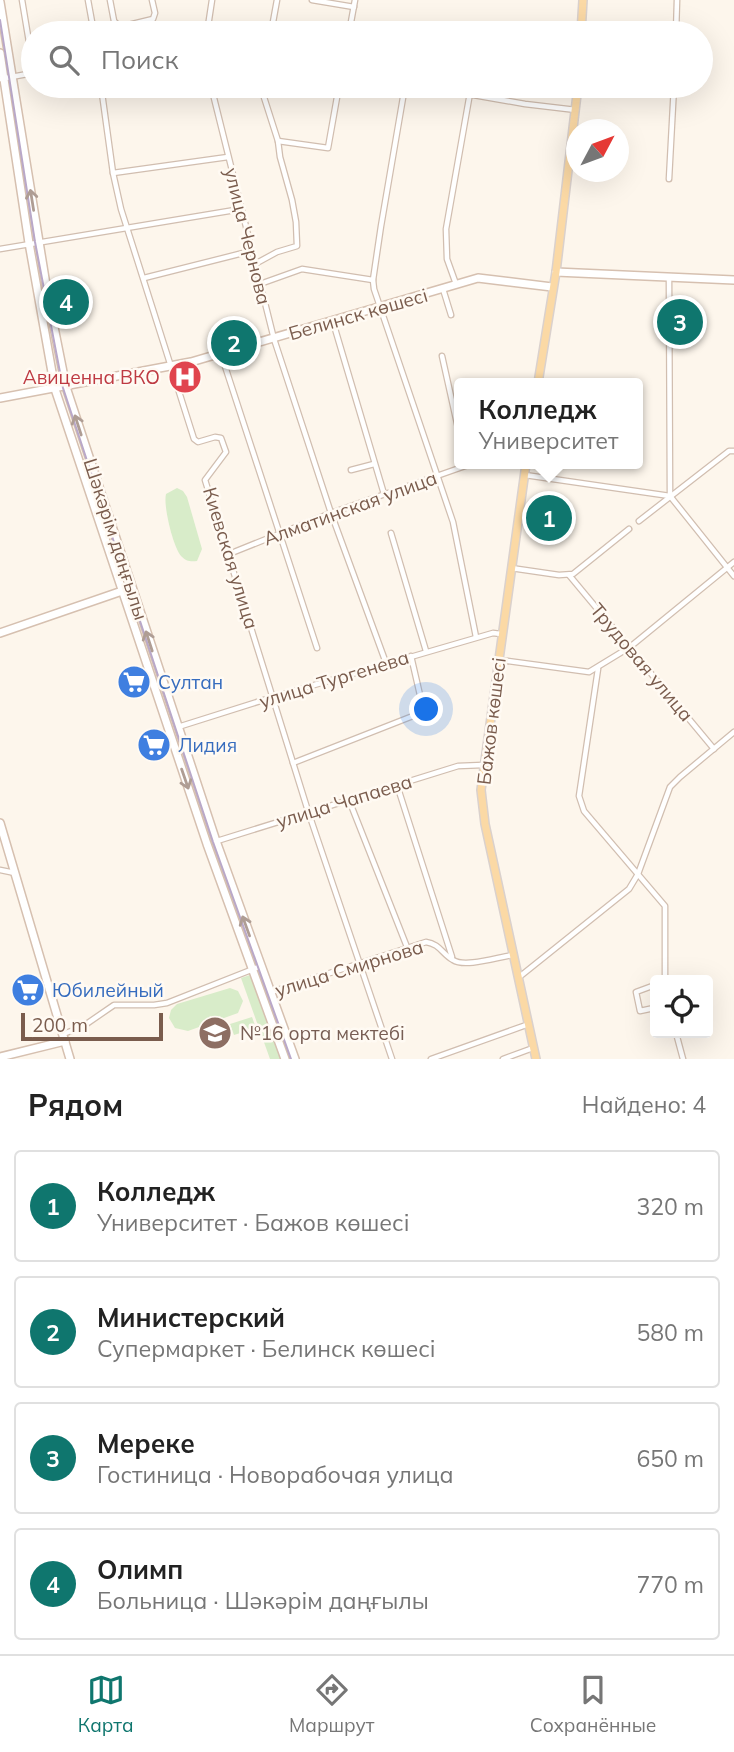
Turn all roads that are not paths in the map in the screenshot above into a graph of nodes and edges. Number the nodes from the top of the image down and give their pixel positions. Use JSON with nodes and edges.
{"nodes":[{"id":1,"x":22,"y":0,"type":"edge"},
{"id":2,"x":88,"y":0,"type":"edge"},
{"id":3,"x":110,"y":0,"type":"edge"},
{"id":4,"x":152,"y":0,"type":"edge"},
{"id":5,"x":212,"y":0,"type":"edge"},
{"id":6,"x":277,"y":0,"type":"edge"},
{"id":7,"x":312,"y":0,"type":"edge"},
{"id":8,"x":355,"y":0,"type":"edge"},
{"id":9,"x":583,"y":0,"type":"edge"},
{"id":10,"x":677,"y":0,"type":"edge"},
{"id":11,"x":0,"y":2,"type":"edge"},
{"id":12,"x":354,"y":7,"type":"junction"},
{"id":13,"x":26,"y":21,"type":"edge"},
{"id":14,"x":92,"y":21,"type":"edge"},
{"id":15,"x":114,"y":21,"type":"edge"},
{"id":16,"x":145,"y":21,"type":"edge"},
{"id":17,"x":208,"y":21,"type":"edge"},
{"id":18,"x":273,"y":21,"type":"edge"},
{"id":19,"x":351,"y":21,"type":"edge"},
{"id":20,"x":582,"y":21,"type":"edge"},
{"id":21,"x":676,"y":21,"type":"edge"},
{"id":22,"x":0,"y":53,"type":"edge"},
{"id":23,"x":5,"y":78,"type":"edge"},
{"id":24,"x":104,"y":98,"type":"edge"},
{"id":25,"x":214,"y":98,"type":"edge"},
{"id":26,"x":264,"y":98,"type":"edge"},
{"id":27,"x":338,"y":98,"type":"edge"},
{"id":28,"x":403,"y":98,"type":"edge"},
{"id":29,"x":469,"y":98,"type":"edge"},
{"id":30,"x":495,"y":98,"type":"edge"},
{"id":31,"x":578,"y":98,"type":"edge"},
{"id":32,"x":673,"y":98,"type":"edge"},
{"id":33,"x":577,"y":110,"type":"junction"},
{"id":34,"x":278,"y":141,"type":"junction"},
{"id":35,"x":228,"y":157,"type":"junction"},
{"id":36,"x":113,"y":173,"type":"junction"},
{"id":37,"x":669,"y":178,"type":"dead end"},
{"id":38,"x":241,"y":209,"type":"junction"},
{"id":39,"x":127,"y":226,"type":"junction"},
{"id":40,"x":38,"y":242,"type":"junction"},
{"id":41,"x":30,"y":243,"type":"junction"},
{"id":42,"x":0,"y":249,"type":"edge"},
{"id":43,"x":251,"y":251,"type":"junction"},
{"id":44,"x":255,"y":264,"type":"junction"},
{"id":45,"x":555,"y":272,"type":"junction"},
{"id":46,"x":669,"y":276,"type":"junction"},
{"id":47,"x":144,"y":278,"type":"junction"},
{"id":48,"x":373,"y":280,"type":"junction"},
{"id":49,"x":734,"y":280,"type":"edge"},
{"id":50,"x":260,"y":284,"type":"junction"},
{"id":51,"x":457,"y":285,"type":"junction"},
{"id":52,"x":552,"y":287,"type":"junction"},
{"id":53,"x":443,"y":289,"type":"junction"},
{"id":54,"x":379,"y":308,"type":"junction"},
{"id":55,"x":451,"y":315,"type":"dead end"},
{"id":56,"x":333,"y":322,"type":"junction"},
{"id":57,"x":274,"y":339,"type":"junction"},
{"id":58,"x":220,"y":354,"type":"junction"},
{"id":59,"x":442,"y":356,"type":"dead end"},
{"id":60,"x":171,"y":367,"type":"junction"},
{"id":61,"x":539,"y":378,"type":"edge"},
{"id":62,"x":66,"y":387,"type":"junction"},
{"id":63,"x":55,"y":389,"type":"junction"},
{"id":64,"x":0,"y":398,"type":"edge"},
{"id":65,"x":454,"y":410,"type":"edge"},
{"id":66,"x":734,"y":451,"type":"edge"},
{"id":67,"x":374,"y":464,"type":"junction"},
{"id":68,"x":454,"y":469,"type":"edge"},
{"id":69,"x":526,"y":469,"type":"edge"},
{"id":70,"x":351,"y":470,"type":"dead end"},
{"id":71,"x":437,"y":475,"type":"junction"},
{"id":72,"x":525,"y":475,"type":"junction"},
{"id":73,"x":384,"y":494,"type":"junction"},
{"id":74,"x":670,"y":496,"type":"junction"},
{"id":75,"x":331,"y":513,"type":"junction"},
{"id":76,"x":639,"y":521,"type":"dead end"},
{"id":77,"x":629,"y":529,"type":"dead end"},
{"id":78,"x":391,"y":533,"type":"dead end"},
{"id":79,"x":279,"y":534,"type":"junction"},
{"id":80,"x":229,"y":554,"type":"junction"},
{"id":81,"x":734,"y":562,"type":"edge"},
{"id":82,"x":512,"y":568,"type":"junction"},
{"id":83,"x":728,"y":568,"type":"junction"},
{"id":84,"x":569,"y":575,"type":"junction"},
{"id":85,"x":734,"y":576,"type":"edge"},
{"id":86,"x":132,"y":587,"type":"junction"},
{"id":87,"x":122,"y":591,"type":"junction"},
{"id":88,"x":0,"y":634,"type":"edge"},
{"id":89,"x":501,"y":634,"type":"junction"},
{"id":90,"x":476,"y":637,"type":"junction"},
{"id":91,"x":630,"y":647,"type":"junction"},
{"id":92,"x":317,"y":648,"type":"dead end"},
{"id":93,"x":426,"y":651,"type":"junction"},
{"id":94,"x":411,"y":656,"type":"junction"},
{"id":95,"x":499,"y":660,"type":"junction"},
{"id":96,"x":386,"y":663,"type":"junction"},
{"id":97,"x":598,"y":668,"type":"junction"},
{"id":98,"x":273,"y":696,"type":"junction"},
{"id":99,"x":178,"y":727,"type":"junction"},
{"id":100,"x":168,"y":730,"type":"junction"},
{"id":101,"x":734,"y":732,"type":"edge"},
{"id":102,"x":714,"y":748,"type":"junction"},
{"id":103,"x":293,"y":763,"type":"junction"},
{"id":104,"x":483,"y":765,"type":"junction"},
{"id":105,"x":397,"y":785,"type":"junction"},
{"id":106,"x":349,"y":800,"type":"junction"},
{"id":107,"x":308,"y":811,"type":"junction"},
{"id":108,"x":0,"y":823,"type":"edge"},
{"id":109,"x":216,"y":841,"type":"junction"},
{"id":110,"x":207,"y":844,"type":"junction"},
{"id":111,"x":0,"y":870,"type":"edge"},
{"id":112,"x":15,"y":873,"type":"junction"},
{"id":113,"x":638,"y":874,"type":"junction"},
{"id":114,"x":407,"y":947,"type":"junction"},
{"id":115,"x":513,"y":955,"type":"junction"},
{"id":116,"x":453,"y":961,"type":"junction"},
{"id":117,"x":358,"y":962,"type":"junction"},
{"id":118,"x":261,"y":966,"type":"junction"},
{"id":119,"x":252,"y":969,"type":"junction"},
{"id":120,"x":665,"y":975,"type":"edge"},
{"id":121,"x":518,"y":978,"type":"junction"},
{"id":122,"x":650,"y":987,"type":"edge"},
{"id":123,"x":270,"y":992,"type":"junction"},
{"id":124,"x":262,"y":995,"type":"junction"},
{"id":125,"x":650,"y":1009,"type":"edge"},
{"id":126,"x":529,"y":1024,"type":"junction"},
{"id":127,"x":64,"y":1037,"type":"junction"},
{"id":128,"x":678,"y":1038,"type":"edge"},
{"id":129,"x":534,"y":1048,"type":"junction"},
{"id":130,"x":448,"y":1056,"type":"edge"},
{"id":131,"x":0,"y":1057,"type":"edge"},
{"id":132,"x":70,"y":1059,"type":"edge"},
{"id":133,"x":285,"y":1059,"type":"edge"},
{"id":134,"x":295,"y":1059,"type":"edge"},
{"id":135,"x":392,"y":1059,"type":"edge"},
{"id":136,"x":431,"y":1059,"type":"edge"},
{"id":137,"x":503,"y":1059,"type":"edge"},
{"id":138,"x":536,"y":1059,"type":"edge"},
{"id":139,"x":684,"y":1059,"type":"edge"}],
"edges":[{"from":1,"to":13,"type":"street"},
{"from":2,"to":14,"type":"street"},
{"from":3,"to":15,"type":"street"},
{"from":4,"to":16,"type":"street"},
{"from":5,"to":17,"type":"street"},
{"from":6,"to":18,"type":"street"},
{"from":7,"to":12,"type":"street"},
{"from":8,"to":12,"type":"street"},
{"from":9,"to":20,"type":"main road"},
{"from":10,"to":21,"type":"street"},
{"from":11,"to":23,"type":"main road","name":"Шәкәрім даңғылы"},
{"from":12,"to":19,"type":"street"},
{"from":22,"to":23,"type":"main road","name":"Шәкәрім даңғылы"},
{"from":40,"to":23,"type":"main road","name":"Шәкәрім даңғылы","one_way":true},
{"from":23,"to":41,"type":"main road","name":"Шәкәрім даңғылы"},
{"from":24,"to":36,"type":"street","name":"Киевская улица"},
{"from":25,"to":35,"type":"street","name":"улица Чернова"},
{"from":26,"to":34,"type":"street"},
{"from":27,"to":34,"type":"street"},
{"from":28,"to":48,"type":"street"},
{"from":29,"to":51,"type":"street"},
{"from":30,"to":33,"type":"street"},
{"from":31,"to":33,"type":"main road"},
{"from":32,"to":37,"type":"street"},
{"from":33,"to":45,"type":"main road"},
{"from":34,"to":44,"type":"street"},
{"from":35,"to":36,"type":"street"},
{"from":35,"to":38,"type":"street","name":"улица Чернова"},
{"from":36,"to":39,"type":"street","name":"Киевская улица"},
{"from":38,"to":39,"type":"street"},
{"from":38,"to":43,"type":"street","name":"улица Чернова"},
{"from":39,"to":40,"type":"street"},
{"from":39,"to":47,"type":"street","name":"Киевская улица"},
{"from":40,"to":41,"type":"street"},
{"from":40,"to":62,"type":"main road","name":"Шәкәрім даңғылы"},
{"from":41,"to":42,"type":"street"},
{"from":41,"to":63,"type":"main road","name":"Шәкәрім даңғылы"},
{"from":43,"to":44,"type":"street","name":"улица Чернова"},
{"from":43,"to":47,"type":"street"},
{"from":44,"to":50,"type":"street","name":"улица Чернова"},
{"from":45,"to":46,"type":"main road"},
{"from":45,"to":52,"type":"main road"},
{"from":46,"to":49,"type":"main road"},
{"from":46,"to":74,"type":"street"},
{"from":47,"to":60,"type":"street","name":"Киевская улица"},
{"from":48,"to":50,"type":"street"},
{"from":48,"to":54,"type":"street"},
{"from":50,"to":57,"type":"street","name":"улица Чернова"},
{"from":51,"to":52,"type":"main road","name":"Белинск көшесі"},
{"from":51,"to":53,"type":"main road","name":"Белинск көшесі"},
{"from":52,"to":61,"type":"main road"},
{"from":53,"to":54,"type":"main road","name":"Белинск көшесі"},
{"from":53,"to":55,"type":"street"},
{"from":54,"to":56,"type":"main road","name":"Белинск көшесі"},
{"from":54,"to":71,"type":"street"},
{"from":56,"to":57,"type":"main road","name":"Белинск көшесі"},
{"from":56,"to":67,"type":"street"},
{"from":57,"to":58,"type":"main road","name":"Белинск көшесі"},
{"from":57,"to":75,"type":"street","name":"улица Чернова"},
{"from":58,"to":60,"type":"main road","name":"Белинск көшесі"},
{"from":58,"to":79,"type":"street"},
{"from":59,"to":65,"type":"street"},
{"from":60,"to":62,"type":"main road","name":"Белинск көшесі"},
{"from":60,"to":80,"type":"street","name":"Киевская улица"},
{"from":62,"to":63,"type":"main road","name":"Белинск көшесі"},
{"from":86,"to":62,"type":"main road","name":"Шәкәрім даңғылы","one_way":true},
{"from":63,"to":64,"type":"main road","name":"Белинск көшесі"},
{"from":63,"to":87,"type":"main road","name":"Шәкәрім даңғылы"},
{"from":66,"to":74,"type":"street"},
{"from":67,"to":70,"type":"street"},
{"from":67,"to":73,"type":"street"},
{"from":68,"to":71,"type":"street","name":"Алматинская улица"},
{"from":69,"to":72,"type":"main road","name":"Бажов көшесі"},
{"from":71,"to":73,"type":"street","name":"Алматинская улица"},
{"from":71,"to":90,"type":"street"},
{"from":72,"to":74,"type":"street"},
{"from":72,"to":82,"type":"main road","name":"Бажов көшесі"},
{"from":73,"to":75,"type":"street","name":"Алматинская улица"},
{"from":74,"to":76,"type":"street"},
{"from":74,"to":83,"type":"street"},
{"from":75,"to":79,"type":"street","name":"Алматинская улица"},
{"from":75,"to":96,"type":"street","name":"улица Чернова"},
{"from":77,"to":84,"type":"street"},
{"from":78,"to":93,"type":"street"},
{"from":79,"to":80,"type":"street","name":"Алматинская улица"},
{"from":79,"to":92,"type":"street"},
{"from":80,"to":98,"type":"street","name":"Киевская улица"},
{"from":81,"to":83,"type":"street"},
{"from":82,"to":84,"type":"street"},
{"from":82,"to":89,"type":"main road","name":"Бажов көшесі"},
{"from":83,"to":85,"type":"street"},
{"from":83,"to":91,"type":"street"},
{"from":84,"to":91,"type":"street","name":"Трудовая улица"},
{"from":86,"to":87,"type":"main road"},
{"from":99,"to":86,"type":"main road","name":"Шәкәрім даңғылы","one_way":true},
{"from":87,"to":88,"type":"main road"},
{"from":87,"to":100,"type":"main road","name":"Шәкәрім даңғылы"},
{"from":89,"to":90,"type":"street","name":"улица Тургенева"},
{"from":89,"to":95,"type":"main road","name":"Бажов көшесі"},
{"from":90,"to":93,"type":"street","name":"улица Тургенева"},
{"from":91,"to":97,"type":"street"},
{"from":91,"to":102,"type":"street","name":"Трудовая улица"},
{"from":93,"to":94,"type":"street","name":"улица Тургенева"},
{"from":94,"to":96,"type":"street","name":"улица Тургенева"},
{"from":94,"to":103,"type":"street"},
{"from":95,"to":97,"type":"street"},
{"from":95,"to":104,"type":"main road","name":"Бажов көшесі"},
{"from":96,"to":98,"type":"street","name":"улица Тургенева"},
{"from":97,"to":113,"type":"street"},
{"from":98,"to":99,"type":"street","name":"улица Тургенева"},
{"from":98,"to":103,"type":"street","name":"Киевская улица"},
{"from":99,"to":100,"type":"main road","name":"улица Тургенева"},
{"from":99,"to":109,"type":"main road","name":"Шәкәрім даңғылы"},
{"from":100,"to":110,"type":"main road","name":"Шәкәрім даңғылы","one_way":true},
{"from":101,"to":102,"type":"street"},
{"from":102,"to":113,"type":"street"},
{"from":103,"to":107,"type":"street","name":"Киевская улица"},
{"from":104,"to":105,"type":"street","name":"улица Чапаева"},
{"from":104,"to":115,"type":"main road","name":"Бажов көшесі"},
{"from":105,"to":106,"type":"street","name":"улица Чапаева"},
{"from":105,"to":116,"type":"street"},
{"from":106,"to":107,"type":"street","name":"улица Чапаева"},
{"from":106,"to":114,"type":"street"},
{"from":107,"to":109,"type":"street","name":"улица Чапаева"},
{"from":107,"to":117,"type":"street","name":"Киевская улица"},
{"from":108,"to":112,"type":"main road"},
{"from":109,"to":110,"type":"main road","name":"улица Чапаева"},
{"from":118,"to":109,"type":"main road","name":"Шәкәрім даңғылы","one_way":true},
{"from":110,"to":119,"type":"main road","name":"Шәкәрім даңғылы"},
{"from":111,"to":112,"type":"street"},
{"from":112,"to":127,"type":"main road"},
{"from":113,"to":120,"type":"street"},
{"from":113,"to":121,"type":"street"},
{"from":114,"to":116,"type":"street","name":"улица Смирнова"},
{"from":114,"to":117,"type":"street","name":"улица Смирнова"},
{"from":115,"to":116,"type":"street","name":"улица Смирнова"},
{"from":115,"to":121,"type":"main road","name":"Бажов көшесі"},
{"from":117,"to":123,"type":"street","name":"улица Смирнова"},
{"from":117,"to":135,"type":"street","name":"Киевская улица"},
{"from":118,"to":119,"type":"street"},
{"from":118,"to":123,"type":"main road","name":"Шәкәрім даңғылы"},
{"from":119,"to":124,"type":"main road","name":"Шәкәрім даңғылы"},
{"from":119,"to":127,"type":"street"},
{"from":121,"to":126,"type":"main road","name":"Бажов көшесі"},
{"from":122,"to":125,"type":"street"},
{"from":123,"to":124,"type":"main road","name":"улица Смирнова"},
{"from":123,"to":134,"type":"main road","name":"Шәкәрім даңғылы"},
{"from":124,"to":133,"type":"main road","name":"Шәкәрім даңғылы"},
{"from":126,"to":129,"type":"main road","name":"Бажов көшесі"},
{"from":126,"to":130,"type":"street"},
{"from":127,"to":131,"type":"main road"},
{"from":127,"to":132,"type":"main road"},
{"from":128,"to":139,"type":"street"},
{"from":129,"to":137,"type":"street"},
{"from":129,"to":138,"type":"main road","name":"Бажов көшесі"},
{"from":130,"to":136,"type":"street"}]}
